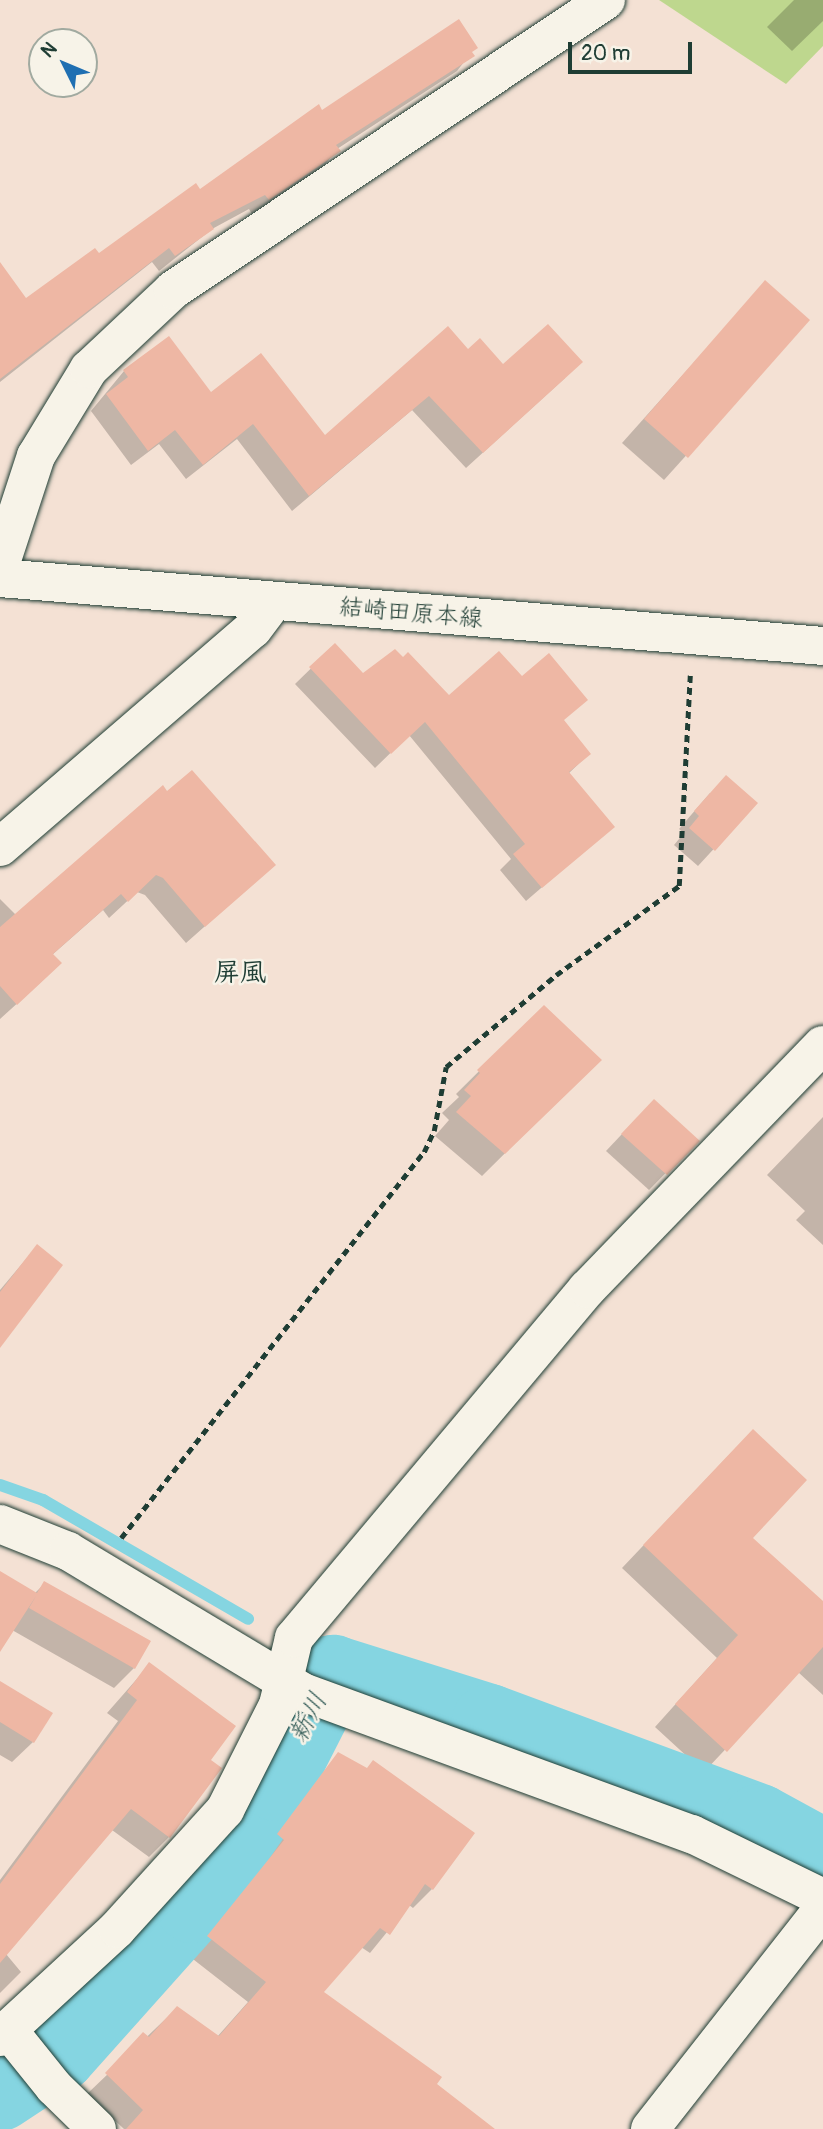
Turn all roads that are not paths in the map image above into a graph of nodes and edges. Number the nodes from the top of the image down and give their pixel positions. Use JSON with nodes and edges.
{"nodes":[{"id":1,"x":606,"y":0,"type":"edge"},
{"id":2,"x":0,"y":566,"type":"edge"},
{"id":3,"x":0,"y":578,"type":"edge"},
{"id":4,"x":273,"y":602,"type":"junction"},
{"id":5,"x":823,"y":646,"type":"edge"},
{"id":6,"x":0,"y":847,"type":"edge"},
{"id":7,"x":823,"y":1045,"type":"edge"},
{"id":8,"x":0,"y":1524,"type":"edge"},
{"id":9,"x":283,"y":1677,"type":"junction"},
{"id":10,"x":823,"y":1898,"type":"edge"},
{"id":11,"x":823,"y":1908,"type":"edge"},
{"id":12,"x":4,"y":2034,"type":"edge"},
{"id":13,"x":97,"y":2129,"type":"edge"},
{"id":14,"x":650,"y":2129,"type":"edge"}],
"edges":[{"from":1,"to":2,"type":"street"},
{"from":3,"to":4,"type":"street","name":"結崎田原本線"},
{"from":4,"to":5,"type":"street","name":"結崎田原本線"},
{"from":4,"to":6,"type":"street"},
{"from":7,"to":9,"type":"street"},
{"from":8,"to":9,"type":"street"},
{"from":9,"to":10,"type":"street"},
{"from":9,"to":12,"type":"street"},
{"from":11,"to":14,"type":"street"},
{"from":12,"to":13,"type":"street"}]}
